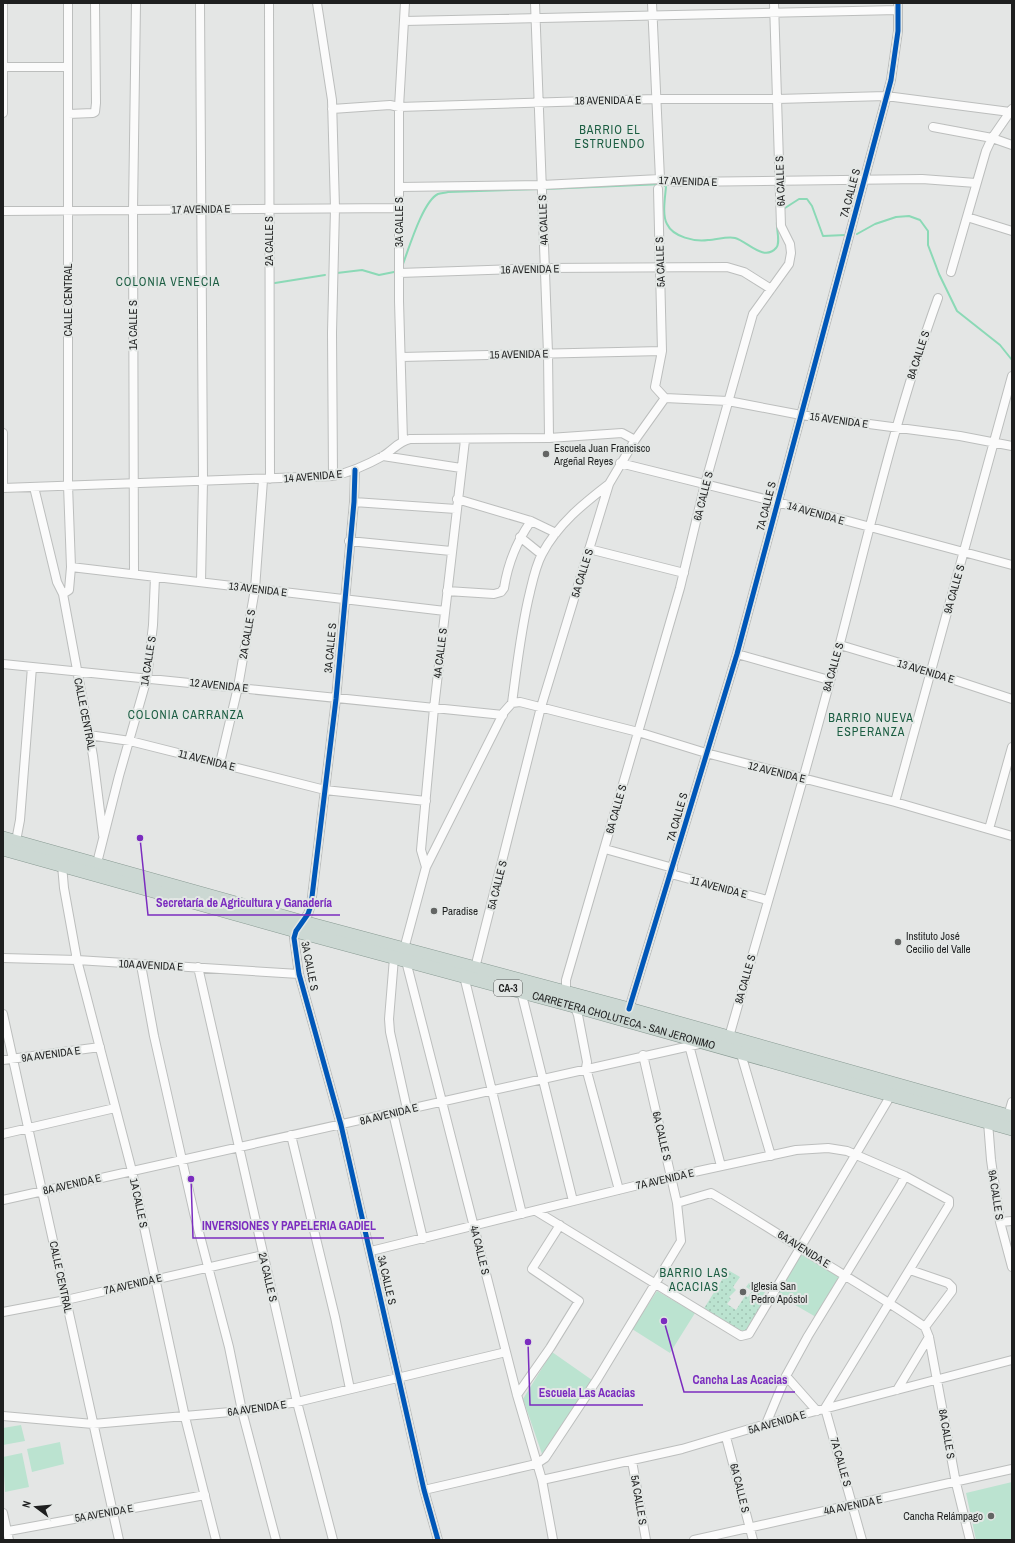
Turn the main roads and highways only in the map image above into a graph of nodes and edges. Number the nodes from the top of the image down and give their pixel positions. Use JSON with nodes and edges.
{"nodes":[{"id":1,"x":9,"y":839,"type":"edge"},
{"id":2,"x":3,"y":849,"type":"edge"},
{"id":3,"x":300,"y":926,"type":"junction"},
{"id":4,"x":401,"y":956,"type":"junction"},
{"id":5,"x":571,"y":997,"type":"junction"},
{"id":6,"x":1010,"y":1116,"type":"edge"},
{"id":7,"x":1012,"y":1129,"type":"edge"}],
"edges":[{"from":1,"to":3,"type":"highway","name":"CARRETERA CHOLUTECA - SAN JERONIMO","number":"CA-3"},
{"from":2,"to":3,"type":"highway","name":"CARRETERA CHOLUTECA - SAN JERONIMO","number":"CA-3"},
{"from":3,"to":4,"type":"highway","name":"CARRETERA CHOLUTECA - SAN JERONIMO","number":"CA-3"},
{"from":4,"to":5,"type":"highway","name":"CARRETERA CHOLUTECA - SAN JERONIMO","number":"CA-3"},
{"from":4,"to":5,"type":"highway","name":"CARRETERA CHOLUTECA - SAN JERONIMO","number":"CA-3"},
{"from":5,"to":6,"type":"highway","name":"CARRETERA CHOLUTECA - SAN JERONIMO","number":"CA-3"},
{"from":5,"to":7,"type":"highway","name":"CARRETERA CHOLUTECA - SAN JERONIMO","number":"CA-3"}]}
